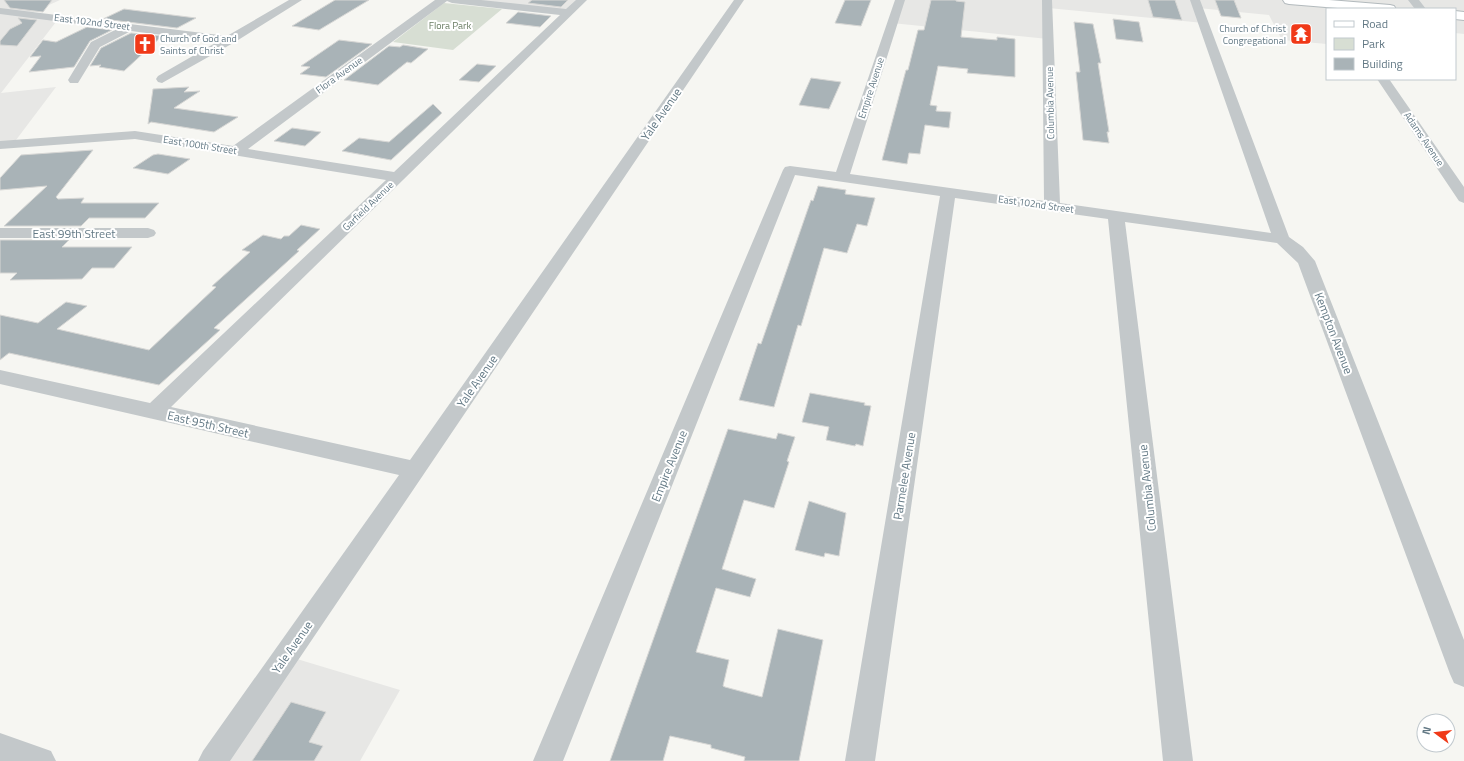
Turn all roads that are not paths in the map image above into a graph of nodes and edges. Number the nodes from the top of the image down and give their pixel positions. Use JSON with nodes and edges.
{"nodes":[{"id":1,"x":297,"y":0,"type":"edge"},
{"id":2,"x":442,"y":0,"type":"edge"},
{"id":3,"x":452,"y":0,"type":"edge"},
{"id":4,"x":582,"y":0,"type":"edge"},
{"id":5,"x":739,"y":0,"type":"edge"},
{"id":6,"x":900,"y":0,"type":"edge"},
{"id":7,"x":1048,"y":0,"type":"edge"},
{"id":8,"x":1194,"y":0,"type":"edge"},
{"id":9,"x":1289,"y":0,"type":"edge"},
{"id":10,"x":1413,"y":0,"type":"edge"},
{"id":11,"x":1334,"y":6,"type":"edge"},
{"id":12,"x":1371,"y":8,"type":"edge"},
{"id":13,"x":1420,"y":8,"type":"edge"},
{"id":14,"x":0,"y":11,"type":"edge"},
{"id":15,"x":568,"y":13,"type":"junction"},
{"id":16,"x":130,"y":27,"type":"junction"},
{"id":17,"x":231,"y":40,"type":"junction"},
{"id":18,"x":162,"y":79,"type":"dead end"},
{"id":19,"x":74,"y":80,"type":"dead end"},
{"id":20,"x":1384,"y":80,"type":"edge"},
{"id":21,"x":0,"y":145,"type":"edge"},
{"id":22,"x":236,"y":151,"type":"junction"},
{"id":23,"x":790,"y":170,"type":"joint"},
{"id":24,"x":398,"y":177,"type":"junction"},
{"id":25,"x":842,"y":177,"type":"junction"},
{"id":26,"x":948,"y":192,"type":"junction"},
{"id":27,"x":1464,"y":198,"type":"edge"},
{"id":28,"x":1052,"y":206,"type":"junction"},
{"id":29,"x":1116,"y":216,"type":"junction"},
{"id":30,"x":0,"y":233,"type":"edge"},
{"id":31,"x":148,"y":233,"type":"dead end"},
{"id":32,"x":1282,"y":239,"type":"junction"},
{"id":33,"x":0,"y":377,"type":"edge"},
{"id":34,"x":153,"y":412,"type":"junction"},
{"id":35,"x":415,"y":470,"type":"junction"},
{"id":36,"x":1464,"y":674,"type":"edge"},
{"id":37,"x":0,"y":747,"type":"edge"},
{"id":38,"x":41,"y":761,"type":"edge"},
{"id":39,"x":213,"y":761,"type":"edge"},
{"id":40,"x":548,"y":761,"type":"edge"},
{"id":41,"x":860,"y":761,"type":"edge"},
{"id":42,"x":1178,"y":761,"type":"edge"}],
"edges":[{"from":1,"to":17,"type":"street"},
{"from":2,"to":22,"type":"street","name":"Flora Avenue"},
{"from":3,"to":15,"type":"street"},
{"from":4,"to":15,"type":"street","name":"Garfield Avenue"},
{"from":5,"to":35,"type":"street","name":"Yale Avenue"},
{"from":6,"to":25,"type":"street","name":"Empire Avenue"},
{"from":7,"to":28,"type":"street","name":"Columbia Avenue"},
{"from":8,"to":32,"type":"street"},
{"from":9,"to":11,"type":"main road"},
{"from":10,"to":13,"type":"street"},
{"from":11,"to":12,"type":"main road"},
{"from":14,"to":16,"type":"street","name":"East 102nd Street"},
{"from":15,"to":24,"type":"street","name":"Garfield Avenue"},
{"from":16,"to":17,"type":"street","name":"East 102nd Street"},
{"from":16,"to":19,"type":"street"},
{"from":17,"to":18,"type":"street"},
{"from":20,"to":27,"type":"street","name":"Adams Avenue"},
{"from":21,"to":22,"type":"street","name":"East 100th Street"},
{"from":22,"to":24,"type":"street","name":"East 100th Street"},
{"from":23,"to":25,"type":"street","name":"East 102nd Street"},
{"from":23,"to":40,"type":"street","name":"Empire Avenue"},
{"from":24,"to":34,"type":"street","name":"Garfield Avenue"},
{"from":25,"to":26,"type":"street","name":"East 102nd Street"},
{"from":26,"to":28,"type":"street","name":"East 102nd Street"},
{"from":26,"to":41,"type":"street","name":"Parmelee Avenue"},
{"from":28,"to":29,"type":"street","name":"East 102nd Street"},
{"from":29,"to":32,"type":"street","name":"East 102nd Street"},
{"from":29,"to":42,"type":"street","name":"Columbia Avenue"},
{"from":30,"to":31,"type":"street","name":"East 99th Street"},
{"from":32,"to":36,"type":"street","name":"Kempton Avenue"},
{"from":33,"to":34,"type":"street","name":"East 95th Street"},
{"from":34,"to":35,"type":"street","name":"East 95th Street"},
{"from":35,"to":39,"type":"street","name":"Yale Avenue"},
{"from":37,"to":38,"type":"street"}]}
